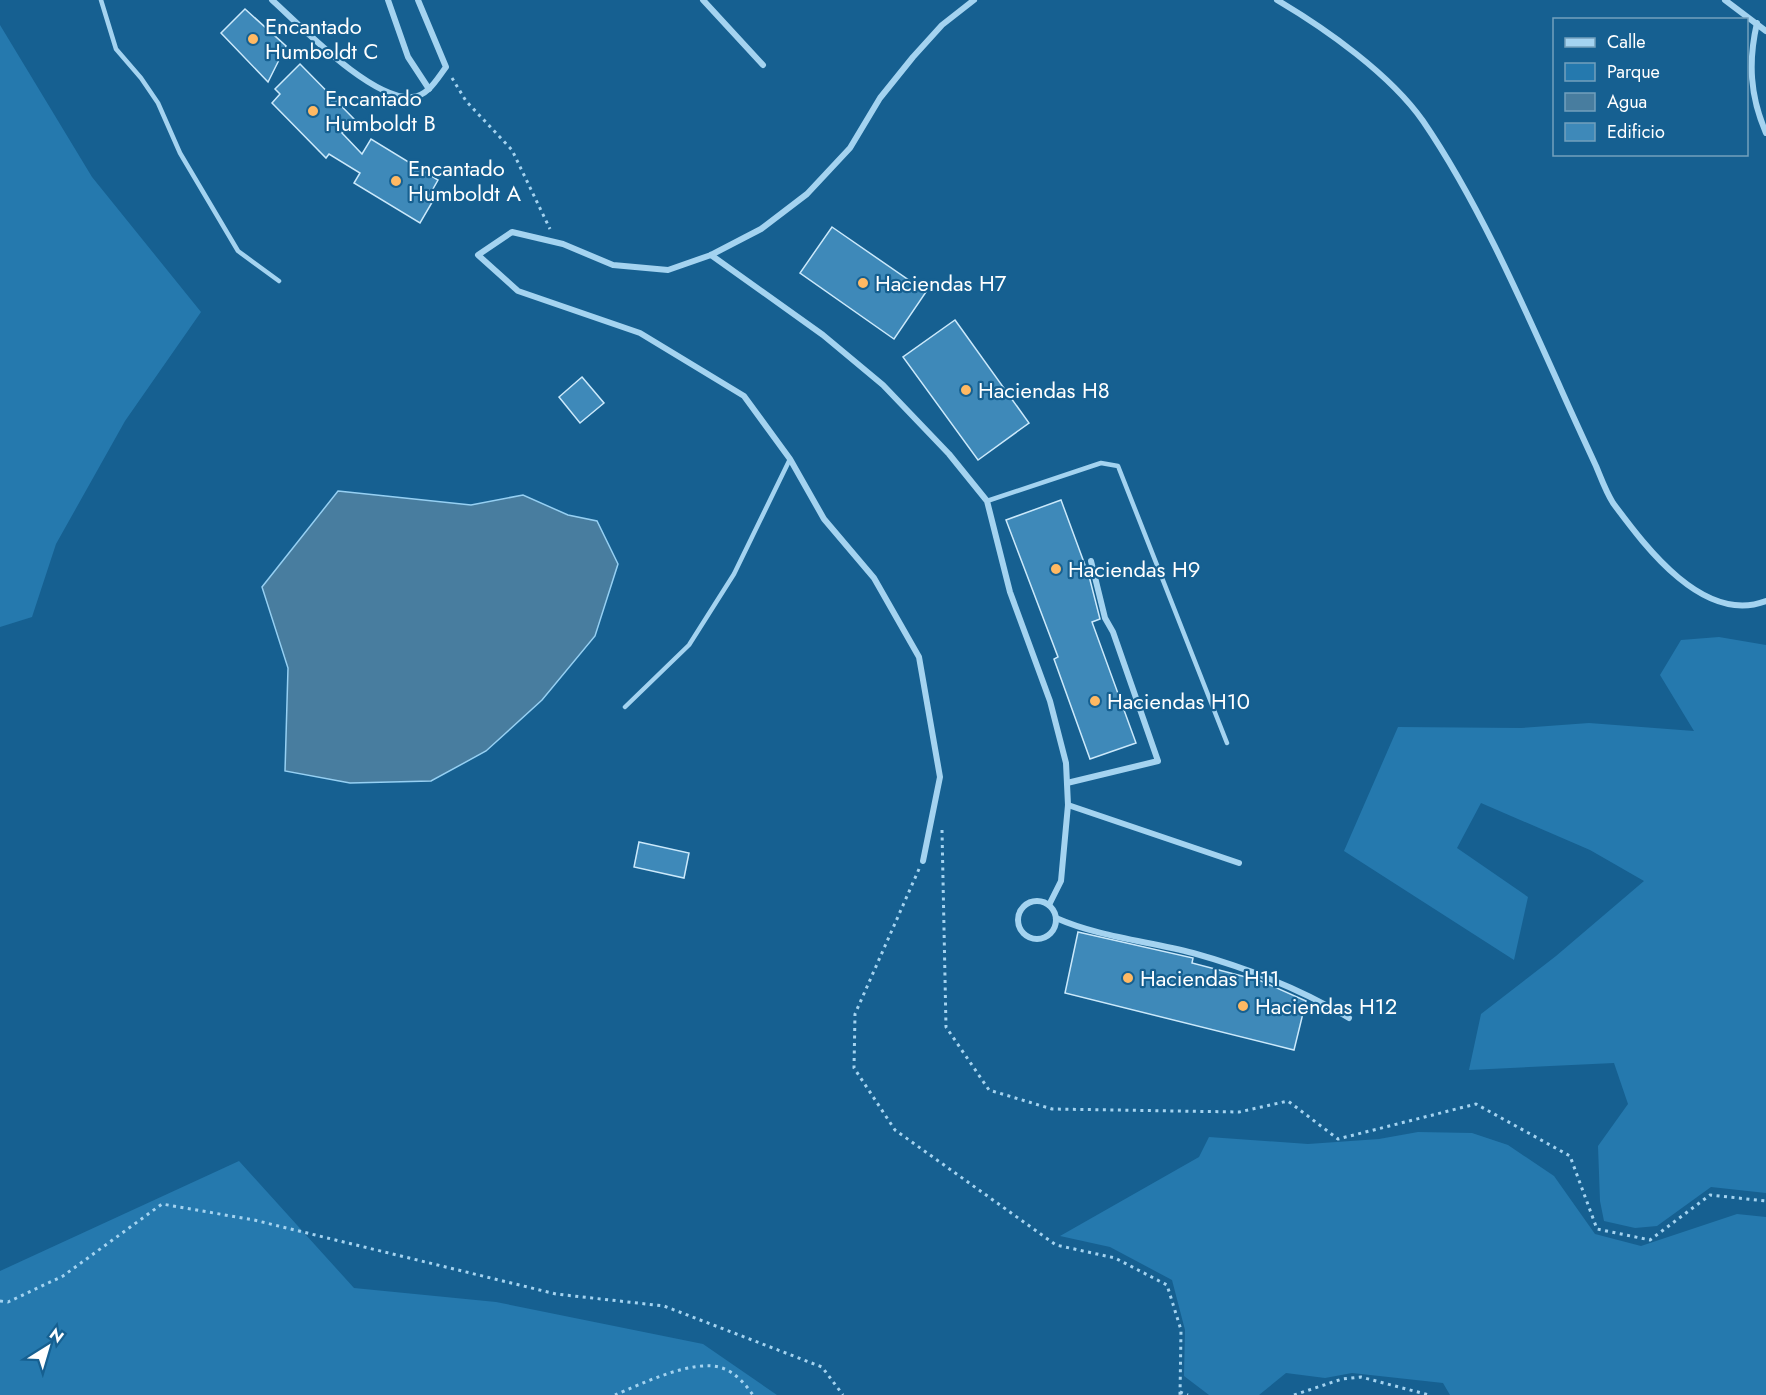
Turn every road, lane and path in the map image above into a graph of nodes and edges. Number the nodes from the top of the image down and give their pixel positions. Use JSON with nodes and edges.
{"nodes":[{"id":1,"x":101,"y":0,"type":"edge"},
{"id":2,"x":272,"y":0,"type":"edge"},
{"id":3,"x":388,"y":0,"type":"edge"},
{"id":4,"x":418,"y":0,"type":"edge"},
{"id":5,"x":703,"y":0,"type":"edge"},
{"id":6,"x":974,"y":0,"type":"edge"},
{"id":7,"x":1277,"y":0,"type":"edge"},
{"id":8,"x":1725,"y":0,"type":"edge"},
{"id":9,"x":1757,"y":23,"type":"junction"},
{"id":10,"x":1766,"y":31,"type":"edge"},
{"id":11,"x":763,"y":65,"type":"dead end"},
{"id":12,"x":446,"y":67,"type":"junction"},
{"id":13,"x":429,"y":89,"type":"junction"},
{"id":14,"x":1766,"y":133,"type":"edge"},
{"id":15,"x":563,"y":244,"type":"junction"},
{"id":16,"x":711,"y":255,"type":"junction"},
{"id":17,"x":279,"y":281,"type":"dead end"},
{"id":18,"x":790,"y":459,"type":"junction"},
{"id":19,"x":987,"y":501,"type":"junction"},
{"id":20,"x":1091,"y":561,"type":"dead end"},
{"id":21,"x":1766,"y":602,"type":"edge"},
{"id":22,"x":625,"y":707,"type":"dead end"},
{"id":23,"x":1227,"y":743,"type":"dead end"},
{"id":24,"x":1067,"y":783,"type":"junction"},
{"id":25,"x":1068,"y":805,"type":"junction"},
{"id":26,"x":942,"y":825,"type":"dead end"},
{"id":27,"x":923,"y":861,"type":"joint"},
{"id":28,"x":1239,"y":863,"type":"dead end"},
{"id":29,"x":1049,"y":905,"type":"junction"},
{"id":30,"x":1056,"y":918,"type":"junction"},
{"id":31,"x":1349,"y":1018,"type":"dead end"},
{"id":32,"x":1766,"y":1201,"type":"edge"},
{"id":33,"x":0,"y":1301,"type":"edge"},
{"id":34,"x":1180,"y":1393,"type":"edge"},
{"id":35,"x":615,"y":1395,"type":"edge"},
{"id":36,"x":753,"y":1395,"type":"edge"},
{"id":37,"x":843,"y":1395,"type":"edge"},
{"id":38,"x":1188,"y":1395,"type":"edge"},
{"id":39,"x":1294,"y":1395,"type":"edge"},
{"id":40,"x":1429,"y":1395,"type":"edge"}],
"edges":[{"from":1,"to":17,"type":"lane"},
{"from":2,"to":13,"type":"street"},
{"from":3,"to":13,"type":"street"},
{"from":4,"to":12,"type":"street"},
{"from":5,"to":11,"type":"street"},
{"from":6,"to":16,"type":"street"},
{"from":7,"to":21,"type":"street"},
{"from":8,"to":9,"type":"street"},
{"from":9,"to":10,"type":"street"},
{"from":9,"to":14,"type":"street"},
{"from":12,"to":13,"type":"street"},
{"from":12,"to":15,"type":"path"},
{"from":15,"to":16,"type":"street"},
{"from":15,"to":18,"type":"street"},
{"from":16,"to":19,"type":"street"},
{"from":18,"to":22,"type":"lane"},
{"from":18,"to":27,"type":"street"},
{"from":19,"to":23,"type":"lane"},
{"from":19,"to":24,"type":"street"},
{"from":20,"to":24,"type":"street"},
{"from":24,"to":25,"type":"street"},
{"from":25,"to":28,"type":"street"},
{"from":25,"to":29,"type":"street"},
{"from":26,"to":32,"type":"path"},
{"from":27,"to":34,"type":"path"},
{"from":29,"to":30,"type":"street"},
{"from":29,"to":30,"type":"street"},
{"from":30,"to":31,"type":"street"},
{"from":33,"to":37,"type":"path"},
{"from":34,"to":38,"type":"path"},
{"from":35,"to":36,"type":"path"},
{"from":39,"to":40,"type":"path"}]}
